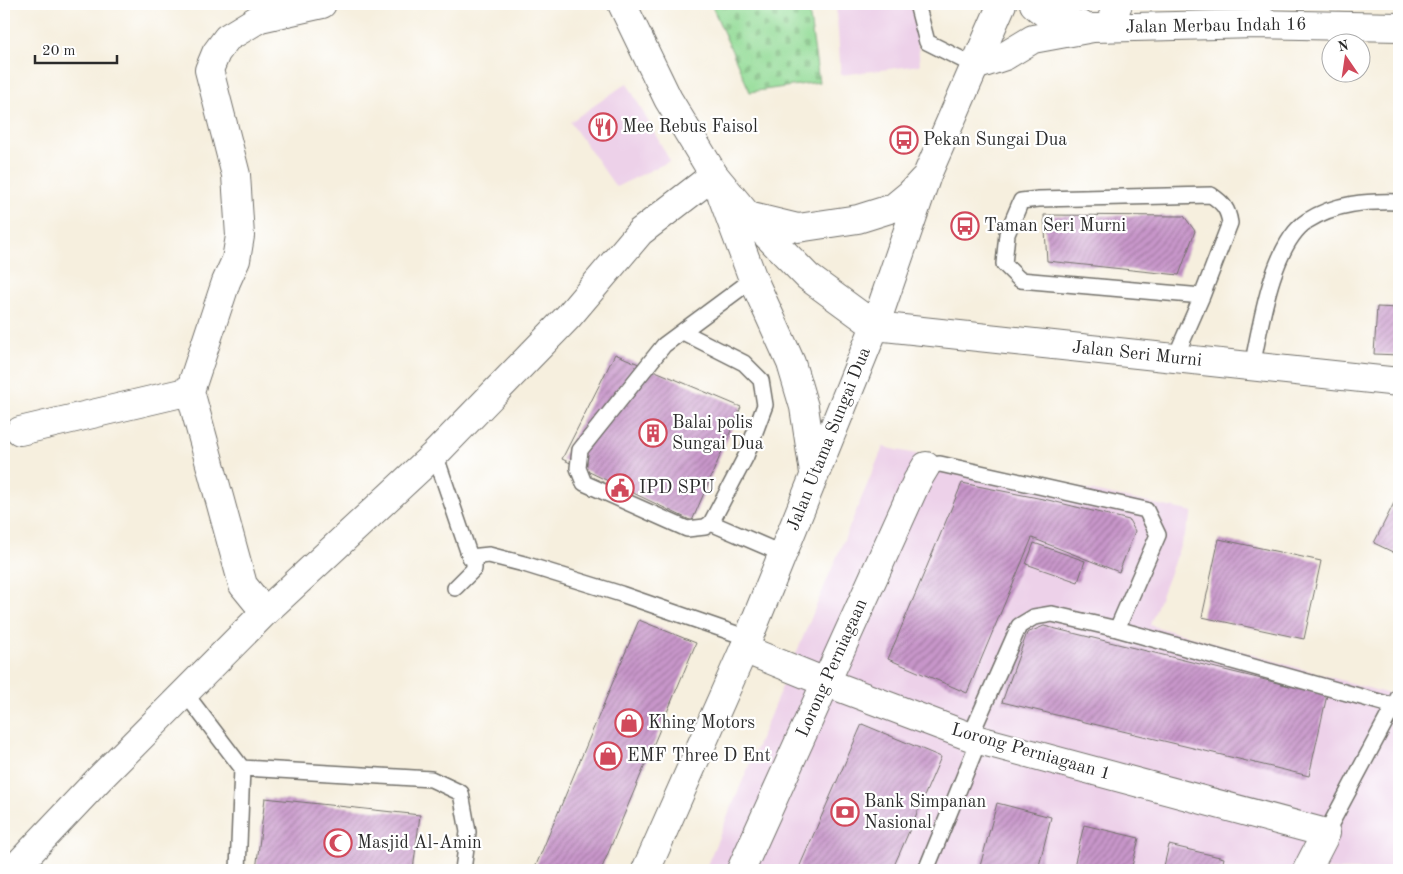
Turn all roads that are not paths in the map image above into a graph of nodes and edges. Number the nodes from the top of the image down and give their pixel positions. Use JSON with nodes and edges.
{"nodes":[{"id":1,"x":322,"y":4,"type":"edge"},
{"id":2,"x":622,"y":4,"type":"edge"},
{"id":3,"x":917,"y":4,"type":"edge"},
{"id":4,"x":1002,"y":4,"type":"edge"},
{"id":5,"x":1034,"y":4,"type":"edge"},
{"id":6,"x":1262,"y":14,"type":"edge"},
{"id":7,"x":1106,"y":20,"type":"edge"},
{"id":8,"x":1399,"y":27,"type":"edge"},
{"id":9,"x":975,"y":66,"type":"junction"},
{"id":10,"x":714,"y":175,"type":"junction"},
{"id":11,"x":927,"y":175,"type":"junction"},
{"id":12,"x":1399,"y":202,"type":"edge"},
{"id":13,"x":748,"y":216,"type":"junction"},
{"id":14,"x":753,"y":279,"type":"junction"},
{"id":15,"x":1202,"y":296,"type":"junction"},
{"id":16,"x":874,"y":326,"type":"junction"},
{"id":17,"x":683,"y":332,"type":"junction"},
{"id":18,"x":1175,"y":358,"type":"junction"},
{"id":19,"x":1252,"y":367,"type":"junction"},
{"id":20,"x":1399,"y":382,"type":"edge"},
{"id":21,"x":190,"y":391,"type":"junction"},
{"id":22,"x":20,"y":431,"type":"dead end"},
{"id":23,"x":434,"y":454,"type":"junction"},
{"id":24,"x":926,"y":466,"type":"joint"},
{"id":25,"x":814,"y":473,"type":"junction"},
{"id":26,"x":711,"y":523,"type":"junction"},
{"id":27,"x":783,"y":554,"type":"junction"},
{"id":28,"x":474,"y":558,"type":"junction"},
{"id":29,"x":455,"y":588,"type":"dead end"},
{"id":30,"x":265,"y":612,"type":"junction"},
{"id":31,"x":1117,"y":630,"type":"junction"},
{"id":32,"x":746,"y":643,"type":"junction"},
{"id":33,"x":825,"y":682,"type":"junction"},
{"id":34,"x":185,"y":693,"type":"junction"},
{"id":35,"x":1397,"y":701,"type":"edge"},
{"id":36,"x":974,"y":738,"type":"junction"},
{"id":37,"x":242,"y":768,"type":"junction"},
{"id":38,"x":1326,"y":833,"type":"junction"},
{"id":39,"x":13,"y":870,"type":"edge"},
{"id":40,"x":238,"y":870,"type":"edge"},
{"id":41,"x":463,"y":870,"type":"edge"},
{"id":42,"x":646,"y":870,"type":"edge"},
{"id":43,"x":741,"y":870,"type":"edge"},
{"id":44,"x":926,"y":870,"type":"edge"},
{"id":45,"x":1307,"y":870,"type":"edge"}],
"edges":[{"from":1,"to":21,"type":"street"},
{"from":2,"to":10,"type":"street"},
{"from":3,"to":9,"type":"lane"},
{"from":4,"to":9,"type":"street","name":"Jalan Utama Sungai Dua"},
{"from":5,"to":7,"type":"street","name":"Jalan Merbau Indah 16"},
{"from":6,"to":7,"type":"street","name":"Jalan Merbau Indah 16"},
{"from":6,"to":8,"type":"street","name":"Jalan Merbau Indah 16"},
{"from":7,"to":9,"type":"street","name":"Jalan Merbau Indah 16"},
{"from":9,"to":11,"type":"street","name":"Jalan Utama Sungai Dua"},
{"from":10,"to":13,"type":"street"},
{"from":10,"to":14,"type":"street"},
{"from":10,"to":23,"type":"street"},
{"from":11,"to":13,"type":"street"},
{"from":11,"to":16,"type":"street","name":"Jalan Utama Sungai Dua"},
{"from":12,"to":19,"type":"lane"},
{"from":13,"to":16,"type":"street"},
{"from":14,"to":17,"type":"lane"},
{"from":14,"to":25,"type":"street"},
{"from":15,"to":15,"type":"lane"},
{"from":15,"to":18,"type":"lane"},
{"from":16,"to":18,"type":"street","name":"Jalan Seri Murni"},
{"from":16,"to":25,"type":"street","name":"Jalan Utama Sungai Dua"},
{"from":17,"to":26,"type":"lane"},
{"from":17,"to":26,"type":"lane"},
{"from":18,"to":19,"type":"street","name":"Jalan Seri Murni"},
{"from":19,"to":20,"type":"street","name":"Jalan Seri Murni"},
{"from":21,"to":22,"type":"street"},
{"from":21,"to":30,"type":"street"},
{"from":23,"to":28,"type":"lane"},
{"from":23,"to":30,"type":"street"},
{"from":24,"to":31,"type":"lane"},
{"from":24,"to":33,"type":"street","name":"Lorong Perniagaan"},
{"from":25,"to":27,"type":"street","name":"Jalan Utama Sungai Dua"},
{"from":26,"to":27,"type":"lane"},
{"from":27,"to":32,"type":"street","name":"Jalan Utama Sungai Dua"},
{"from":28,"to":29,"type":"lane"},
{"from":28,"to":32,"type":"lane"},
{"from":30,"to":34,"type":"street"},
{"from":31,"to":35,"type":"lane"},
{"from":31,"to":36,"type":"lane"},
{"from":32,"to":33,"type":"street","name":"Lorong Perniagaan 1"},
{"from":32,"to":42,"type":"street","name":"Jalan Utama Sungai Dua"},
{"from":33,"to":36,"type":"street","name":"Lorong Perniagaan 1"},
{"from":33,"to":43,"type":"street","name":"Lorong Perniagaan"},
{"from":34,"to":37,"type":"lane"},
{"from":34,"to":39,"type":"street"},
{"from":35,"to":38,"type":"lane"},
{"from":36,"to":38,"type":"street","name":"Lorong Perniagaan 1"},
{"from":36,"to":44,"type":"lane"},
{"from":37,"to":40,"type":"lane"},
{"from":37,"to":41,"type":"lane"},
{"from":38,"to":45,"type":"street"}]}
